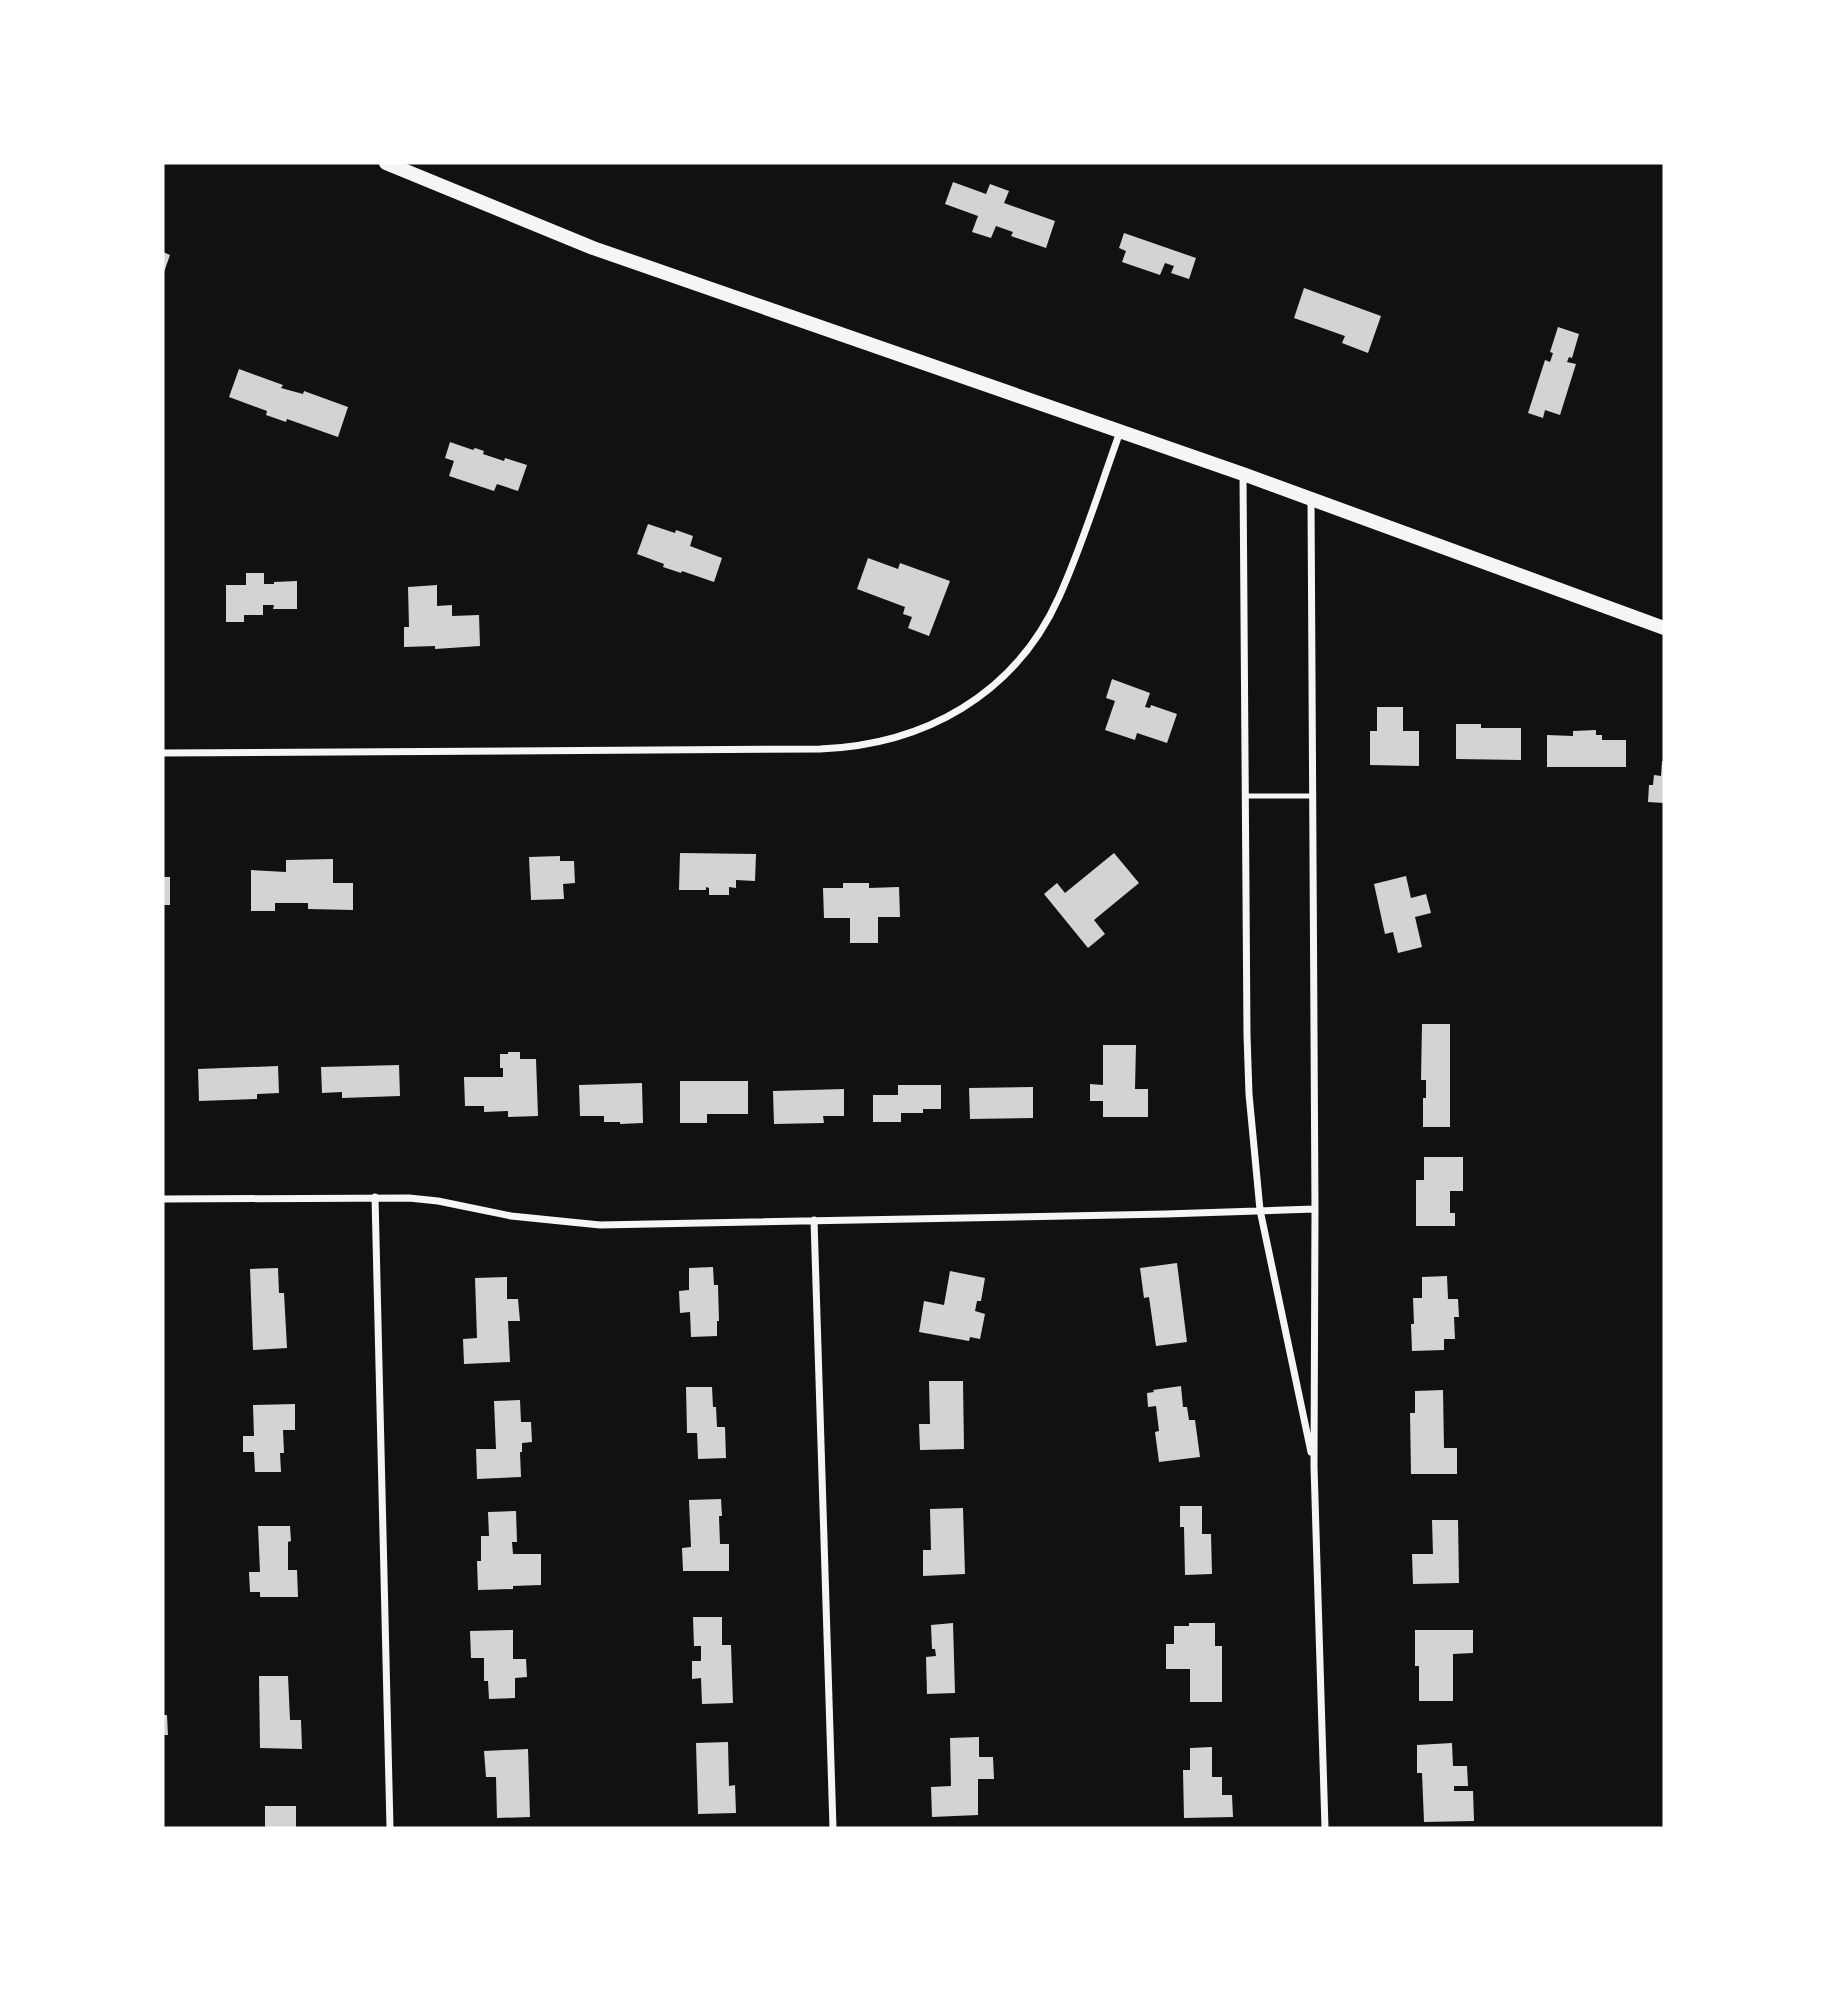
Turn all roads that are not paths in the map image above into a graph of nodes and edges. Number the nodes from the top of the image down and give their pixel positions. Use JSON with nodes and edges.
{"nodes":[{"id":1,"x":386,"y":163,"type":"edge"},
{"id":2,"x":1120,"y":432,"type":"junction"},
{"id":3,"x":1243,"y":474,"type":"junction"},
{"id":4,"x":1311,"y":499,"type":"junction"},
{"id":5,"x":1664,"y":628,"type":"edge"},
{"id":6,"x":163,"y":753,"type":"edge"},
{"id":7,"x":1245,"y":796,"type":"junction"},
{"id":8,"x":1313,"y":796,"type":"junction"},
{"id":9,"x":375,"y":1197,"type":"junction"},
{"id":10,"x":163,"y":1199,"type":"edge"},
{"id":11,"x":1315,"y":1209,"type":"junction"},
{"id":12,"x":1260,"y":1210,"type":"junction"},
{"id":13,"x":814,"y":1220,"type":"junction"},
{"id":14,"x":1314,"y":1466,"type":"junction"},
{"id":15,"x":390,"y":1828,"type":"edge"},
{"id":16,"x":833,"y":1828,"type":"edge"},
{"id":17,"x":1325,"y":1828,"type":"edge"}],
"edges":[{"from":1,"to":2,"type":"main road"},
{"from":2,"to":3,"type":"main road"},
{"from":2,"to":6,"type":"street"},
{"from":3,"to":4,"type":"main road"},
{"from":3,"to":7,"type":"street"},
{"from":4,"to":5,"type":"main road"},
{"from":4,"to":8,"type":"street"},
{"from":7,"to":8,"type":"lane"},
{"from":7,"to":12,"type":"street"},
{"from":8,"to":11,"type":"street"},
{"from":9,"to":10,"type":"street"},
{"from":9,"to":13,"type":"street"},
{"from":9,"to":15,"type":"street"},
{"from":11,"to":12,"type":"street"},
{"from":11,"to":14,"type":"street"},
{"from":12,"to":13,"type":"street"},
{"from":12,"to":14,"type":"street"},
{"from":13,"to":16,"type":"street"},
{"from":14,"to":17,"type":"street"}]}
